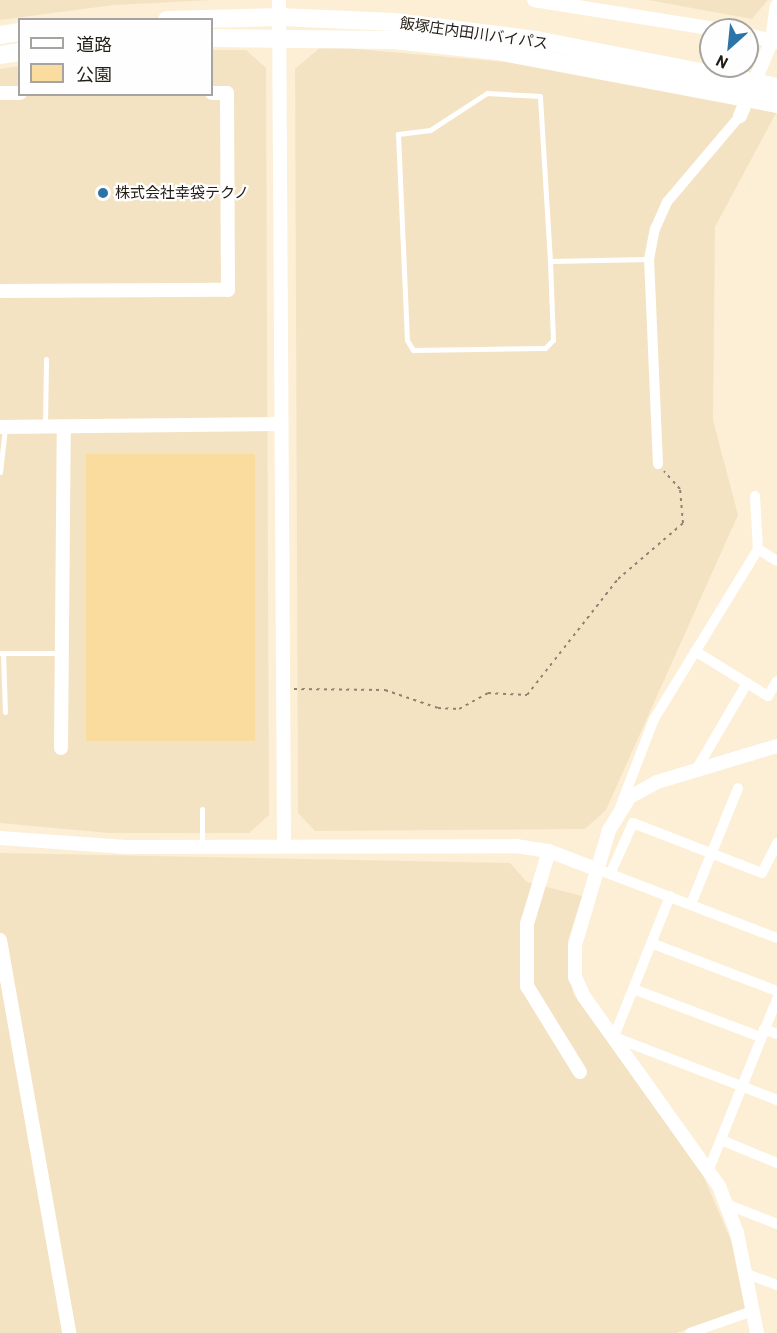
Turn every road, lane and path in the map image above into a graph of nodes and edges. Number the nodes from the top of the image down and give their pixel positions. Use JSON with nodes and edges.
{"nodes":[{"id":1,"x":534,"y":0,"type":"edge"},
{"id":2,"x":777,"y":6,"type":"edge"},
{"id":3,"x":279,"y":8,"type":"edge"},
{"id":4,"x":186,"y":18,"type":"edge"},
{"id":5,"x":699,"y":27,"type":"edge"},
{"id":6,"x":18,"y":32,"type":"edge"},
{"id":7,"x":0,"y":35,"type":"edge"},
{"id":8,"x":284,"y":37,"type":"junction"},
{"id":9,"x":213,"y":38,"type":"edge"},
{"id":10,"x":759,"y":38,"type":"edge"},
{"id":11,"x":775,"y":41,"type":"edge"},
{"id":12,"x":18,"y":52,"type":"edge"},
{"id":13,"x":0,"y":55,"type":"edge"},
{"id":14,"x":777,"y":87,"type":"edge"},
{"id":15,"x":0,"y":93,"type":"edge"},
{"id":16,"x":18,"y":93,"type":"edge"},
{"id":17,"x":213,"y":93,"type":"edge"},
{"id":18,"x":777,"y":104,"type":"edge"},
{"id":19,"x":740,"y":116,"type":"joint"},
{"id":20,"x":649,"y":260,"type":"junction"},
{"id":21,"x":550,"y":261,"type":"junction"},
{"id":22,"x":0,"y":291,"type":"edge"},
{"id":23,"x":46,"y":359,"type":"dead end"},
{"id":24,"x":280,"y":424,"type":"junction"},
{"id":25,"x":2,"y":427,"type":"edge"},
{"id":26,"x":45,"y":427,"type":"junction"},
{"id":27,"x":64,"y":427,"type":"junction"},
{"id":28,"x":658,"y":464,"type":"joint"},
{"id":29,"x":0,"y":472,"type":"edge"},
{"id":30,"x":755,"y":496,"type":"dead end"},
{"id":31,"x":758,"y":549,"type":"junction"},
{"id":32,"x":777,"y":561,"type":"edge"},
{"id":33,"x":695,"y":651,"type":"junction"},
{"id":34,"x":2,"y":653,"type":"edge"},
{"id":35,"x":62,"y":653,"type":"junction"},
{"id":36,"x":777,"y":681,"type":"edge"},
{"id":37,"x":747,"y":683,"type":"junction"},
{"id":38,"x":283,"y":688,"type":"junction"},
{"id":39,"x":5,"y":712,"type":"dead end"},
{"id":40,"x":777,"y":746,"type":"edge"},
{"id":41,"x":61,"y":748,"type":"dead end"},
{"id":42,"x":696,"y":770,"type":"junction"},
{"id":43,"x":738,"y":788,"type":"dead end"},
{"id":44,"x":202,"y":809,"type":"dead end"},
{"id":45,"x":619,"y":810,"type":"junction"},
{"id":46,"x":0,"y":838,"type":"edge"},
{"id":47,"x":777,"y":843,"type":"edge"},
{"id":48,"x":284,"y":845,"type":"junction"},
{"id":49,"x":202,"y":846,"type":"junction"},
{"id":50,"x":549,"y":850,"type":"junction"},
{"id":51,"x":711,"y":853,"type":"junction"},
{"id":52,"x":596,"y":869,"type":"junction"},
{"id":53,"x":610,"y":874,"type":"junction"},
{"id":54,"x":670,"y":896,"type":"junction"},
{"id":55,"x":691,"y":904,"type":"junction"},
{"id":56,"x":777,"y":938,"type":"edge"},
{"id":57,"x":0,"y":940,"type":"edge"},
{"id":58,"x":651,"y":943,"type":"junction"},
{"id":59,"x":633,"y":988,"type":"junction"},
{"id":60,"x":777,"y":991,"type":"edge"},
{"id":61,"x":777,"y":999,"type":"edge"},
{"id":62,"x":763,"y":1033,"type":"junction"},
{"id":63,"x":777,"y":1034,"type":"edge"},
{"id":64,"x":614,"y":1037,"type":"junction"},
{"id":65,"x":580,"y":1072,"type":"dead end"},
{"id":66,"x":742,"y":1087,"type":"junction"},
{"id":67,"x":777,"y":1100,"type":"edge"},
{"id":68,"x":721,"y":1140,"type":"junction"},
{"id":69,"x":777,"y":1163,"type":"edge"},
{"id":70,"x":709,"y":1168,"type":"junction"},
{"id":71,"x":726,"y":1204,"type":"junction"},
{"id":72,"x":777,"y":1224,"type":"edge"},
{"id":73,"x":744,"y":1273,"type":"junction"},
{"id":74,"x":777,"y":1286,"type":"edge"},
{"id":75,"x":752,"y":1311,"type":"junction"},
{"id":76,"x":703,"y":1331,"type":"edge"},
{"id":77,"x":69,"y":1333,"type":"edge"},
{"id":78,"x":690,"y":1333,"type":"edge"},
{"id":79,"x":757,"y":1333,"type":"edge"}],
"edges":[{"from":1,"to":5,"type":"street"},
{"from":2,"to":11,"type":"street"},
{"from":3,"to":4,"type":"highway","name":"飯塚庄内田川バイパス"},
{"from":3,"to":8,"type":"street"},
{"from":3,"to":14,"type":"highway","name":"飯塚庄内田川バイパス"},
{"from":6,"to":7,"type":"highway"},
{"from":8,"to":9,"type":"highway","name":"飯塚庄内田川バイパス"},
{"from":8,"to":18,"type":"highway","name":"飯塚庄内田川バイパス"},
{"from":8,"to":24,"type":"street"},
{"from":10,"to":11,"type":"street"},
{"from":11,"to":19,"type":"street"},
{"from":12,"to":13,"type":"highway"},
{"from":15,"to":16,"type":"street"},
{"from":17,"to":22,"type":"street"},
{"from":19,"to":20,"type":"street"},
{"from":20,"to":21,"type":"lane"},
{"from":20,"to":28,"type":"street"},
{"from":21,"to":21,"type":"lane"},
{"from":23,"to":26,"type":"lane"},
{"from":24,"to":27,"type":"street"},
{"from":24,"to":38,"type":"street"},
{"from":25,"to":26,"type":"street"},
{"from":25,"to":29,"type":"lane"},
{"from":26,"to":27,"type":"street"},
{"from":27,"to":35,"type":"street"},
{"from":28,"to":38,"type":"path"},
{"from":30,"to":31,"type":"street"},
{"from":31,"to":32,"type":"street"},
{"from":31,"to":33,"type":"street"},
{"from":33,"to":37,"type":"street"},
{"from":33,"to":45,"type":"street"},
{"from":34,"to":35,"type":"lane"},
{"from":34,"to":39,"type":"lane"},
{"from":35,"to":41,"type":"street"},
{"from":36,"to":37,"type":"street"},
{"from":37,"to":42,"type":"street"},
{"from":38,"to":48,"type":"street"},
{"from":40,"to":42,"type":"street"},
{"from":42,"to":45,"type":"street"},
{"from":43,"to":51,"type":"street"},
{"from":44,"to":49,"type":"lane"},
{"from":45,"to":52,"type":"street"},
{"from":46,"to":49,"type":"street"},
{"from":47,"to":51,"type":"street"},
{"from":48,"to":49,"type":"street"},
{"from":48,"to":50,"type":"street"},
{"from":50,"to":52,"type":"street"},
{"from":50,"to":65,"type":"street"},
{"from":51,"to":53,"type":"street"},
{"from":51,"to":55,"type":"street"},
{"from":52,"to":53,"type":"street"},
{"from":52,"to":64,"type":"street"},
{"from":53,"to":54,"type":"street"},
{"from":54,"to":55,"type":"street"},
{"from":54,"to":58,"type":"street"},
{"from":55,"to":56,"type":"street"},
{"from":57,"to":77,"type":"street"},
{"from":58,"to":59,"type":"street"},
{"from":58,"to":60,"type":"street"},
{"from":59,"to":62,"type":"street"},
{"from":59,"to":64,"type":"street"},
{"from":61,"to":62,"type":"street"},
{"from":62,"to":63,"type":"street"},
{"from":62,"to":66,"type":"street"},
{"from":64,"to":66,"type":"street"},
{"from":64,"to":70,"type":"street"},
{"from":66,"to":67,"type":"street"},
{"from":66,"to":68,"type":"street"},
{"from":68,"to":69,"type":"street"},
{"from":68,"to":70,"type":"street"},
{"from":70,"to":71,"type":"street"},
{"from":71,"to":72,"type":"street"},
{"from":71,"to":73,"type":"street"},
{"from":73,"to":74,"type":"street"},
{"from":73,"to":75,"type":"street"},
{"from":75,"to":76,"type":"street"},
{"from":75,"to":79,"type":"street"},
{"from":76,"to":78,"type":"street"}]}
